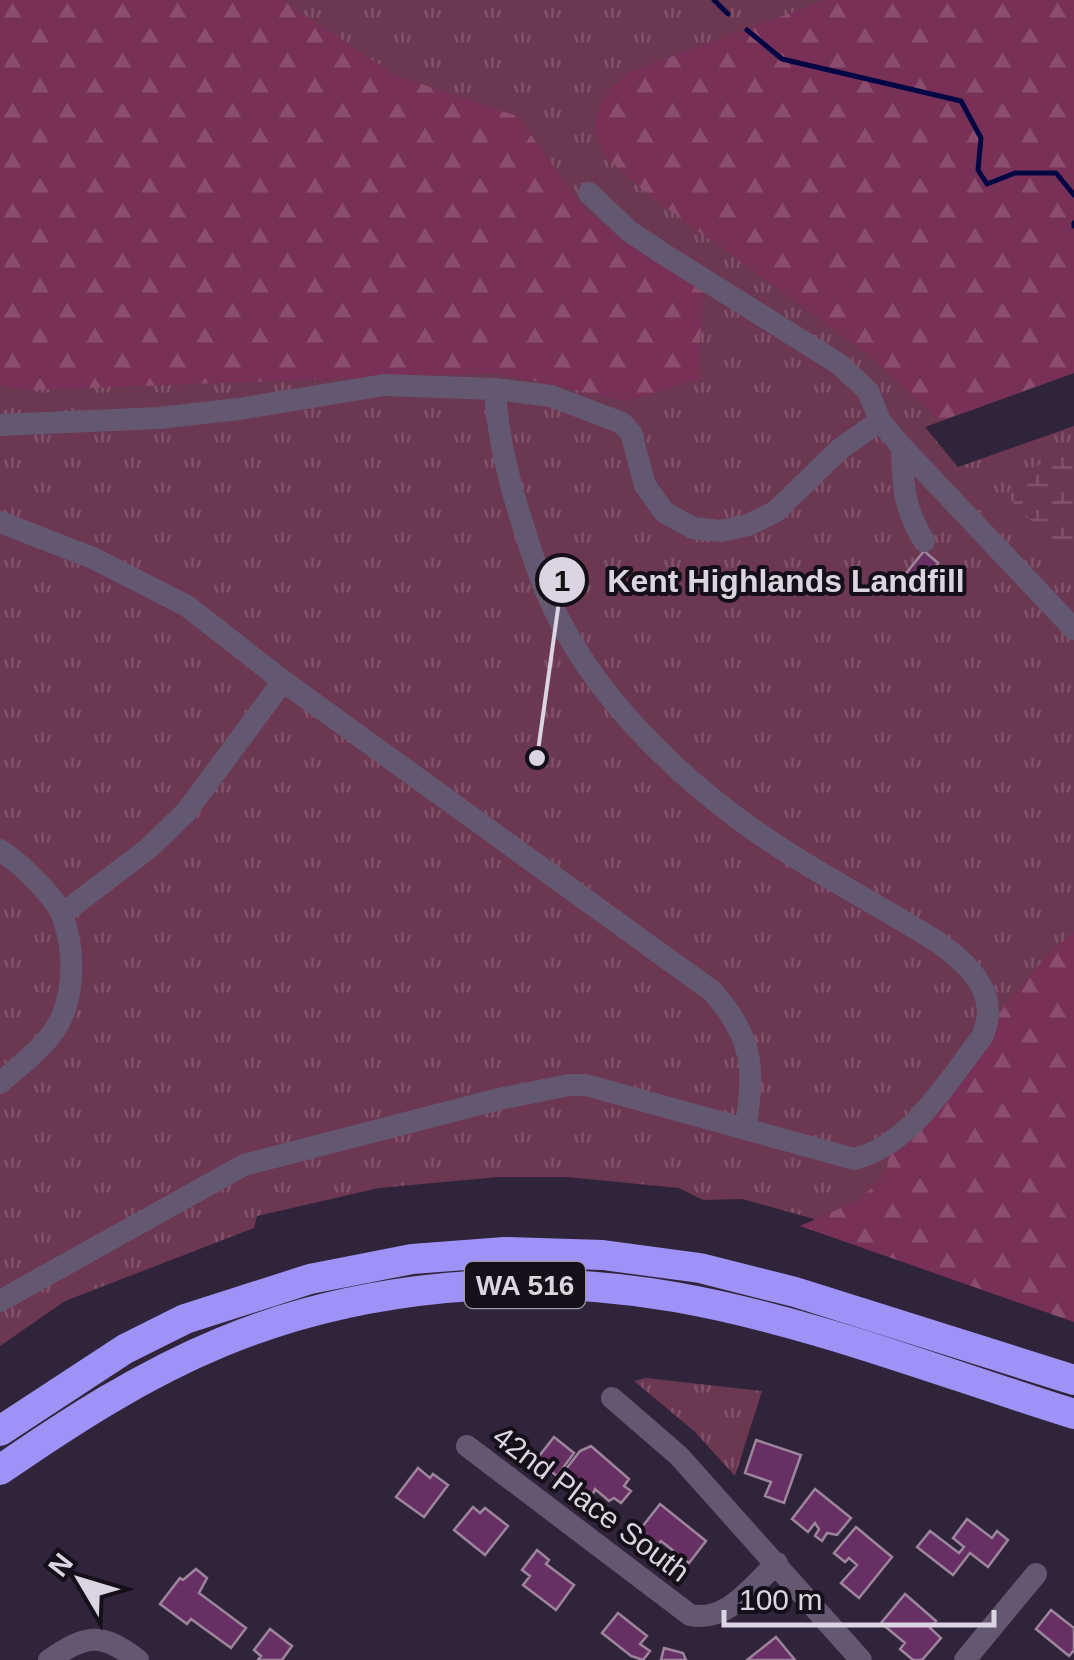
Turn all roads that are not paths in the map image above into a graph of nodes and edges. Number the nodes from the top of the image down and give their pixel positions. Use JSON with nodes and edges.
{"nodes":[{"id":1,"x":588,"y":193,"type":"dead end"},
{"id":2,"x":495,"y":389,"type":"junction"},
{"id":3,"x":880,"y":421,"type":"junction"},
{"id":4,"x":0,"y":425,"type":"edge"},
{"id":5,"x":902,"y":447,"type":"junction"},
{"id":6,"x":0,"y":522,"type":"edge"},
{"id":7,"x":924,"y":541,"type":"dead end"},
{"id":8,"x":1074,"y":630,"type":"edge"},
{"id":9,"x":283,"y":681,"type":"junction"},
{"id":10,"x":0,"y":850,"type":"edge"},
{"id":11,"x":62,"y":914,"type":"junction"},
{"id":12,"x":0,"y":1083,"type":"edge"},
{"id":13,"x":745,"y":1130,"type":"junction"},
{"id":14,"x":0,"y":1302,"type":"edge"},
{"id":15,"x":1074,"y":1380,"type":"edge"},
{"id":16,"x":612,"y":1398,"type":"dead end"},
{"id":17,"x":1074,"y":1414,"type":"edge"},
{"id":18,"x":0,"y":1431,"type":"edge"},
{"id":19,"x":467,"y":1446,"type":"dead end"},
{"id":20,"x":0,"y":1470,"type":"edge"},
{"id":21,"x":777,"y":1563,"type":"junction"},
{"id":22,"x":1036,"y":1574,"type":"dead end"},
{"id":23,"x":50,"y":1660,"type":"edge"},
{"id":24,"x":138,"y":1660,"type":"edge"},
{"id":25,"x":861,"y":1660,"type":"edge"},
{"id":26,"x":965,"y":1660,"type":"edge"}],
"edges":[{"from":1,"to":3,"type":"street"},
{"from":2,"to":3,"type":"street"},
{"from":2,"to":4,"type":"street"},
{"from":2,"to":13,"type":"street"},
{"from":3,"to":5,"type":"street"},
{"from":5,"to":7,"type":"street"},
{"from":5,"to":8,"type":"street"},
{"from":6,"to":9,"type":"street"},
{"from":9,"to":11,"type":"street"},
{"from":9,"to":13,"type":"street"},
{"from":10,"to":11,"type":"street"},
{"from":11,"to":12,"type":"street"},
{"from":13,"to":14,"type":"street"},
{"from":15,"to":18,"type":"highway","number":"WA 516"},
{"from":16,"to":21,"type":"street"},
{"from":17,"to":20,"type":"highway","number":"WA 516"},
{"from":19,"to":21,"type":"street","name":"42nd Place South"},
{"from":21,"to":25,"type":"street"},
{"from":22,"to":26,"type":"street"},
{"from":23,"to":24,"type":"street"}]}
